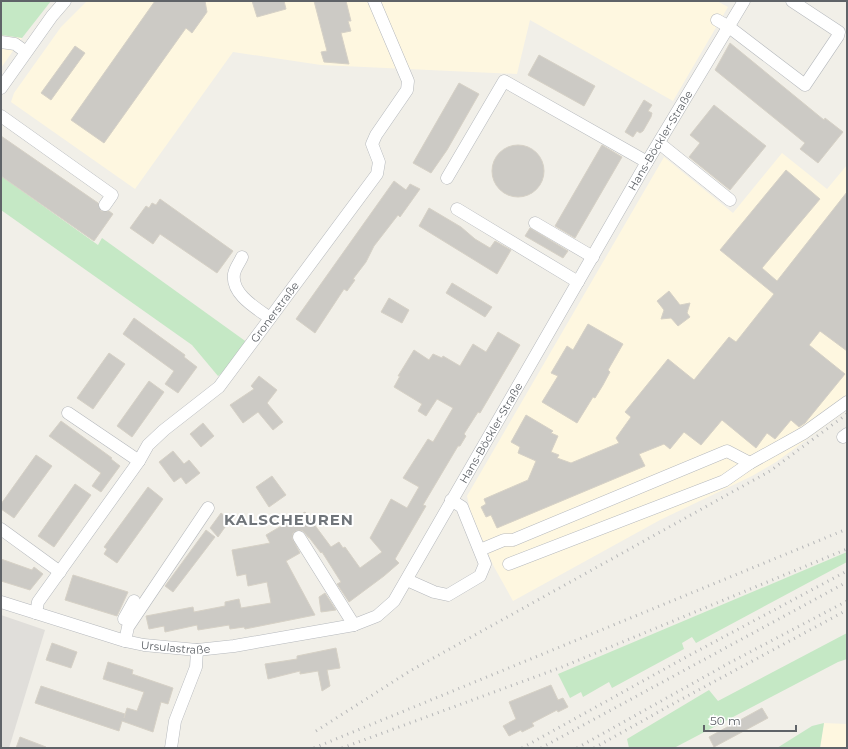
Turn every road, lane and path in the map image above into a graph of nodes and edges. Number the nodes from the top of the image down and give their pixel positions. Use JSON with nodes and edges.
{"nodes":[{"id":1,"x":65,"y":1,"type":"edge"},
{"id":2,"x":374,"y":1,"type":"edge"},
{"id":3,"x":744,"y":1,"type":"edge"},
{"id":4,"x":792,"y":1,"type":"edge"},
{"id":5,"x":717,"y":20,"type":"dead end"},
{"id":6,"x":729,"y":27,"type":"junction"},
{"id":7,"x":1,"y":42,"type":"edge"},
{"id":8,"x":26,"y":52,"type":"junction"},
{"id":9,"x":1,"y":88,"type":"edge"},
{"id":10,"x":1,"y":116,"type":"edge"},
{"id":11,"x":659,"y":143,"type":"junction"},
{"id":12,"x":647,"y":162,"type":"junction"},
{"id":13,"x":447,"y":178,"type":"dead end"},
{"id":14,"x":730,"y":200,"type":"dead end"},
{"id":15,"x":105,"y":205,"type":"dead end"},
{"id":16,"x":457,"y":209,"type":"dead end"},
{"id":17,"x":535,"y":223,"type":"dead end"},
{"id":18,"x":242,"y":256,"type":"dead end"},
{"id":19,"x":593,"y":257,"type":"junction"},
{"id":20,"x":578,"y":282,"type":"junction"},
{"id":21,"x":270,"y":318,"type":"junction"},
{"id":22,"x":847,"y":402,"type":"edge"},
{"id":23,"x":68,"y":413,"type":"dead end"},
{"id":24,"x":139,"y":461,"type":"junction"},
{"id":25,"x":750,"y":463,"type":"junction"},
{"id":26,"x":451,"y":500,"type":"junction"},
{"id":27,"x":208,"y":508,"type":"dead end"},
{"id":28,"x":1,"y":529,"type":"edge"},
{"id":29,"x":299,"y":537,"type":"dead end"},
{"id":30,"x":480,"y":550,"type":"junction"},
{"id":31,"x":509,"y":564,"type":"dead end"},
{"id":32,"x":60,"y":572,"type":"junction"},
{"id":33,"x":406,"y":582,"type":"junction"},
{"id":34,"x":134,"y":601,"type":"dead end"},
{"id":35,"x":1,"y":602,"type":"edge"},
{"id":36,"x":36,"y":613,"type":"junction"},
{"id":37,"x":354,"y":625,"type":"junction"},
{"id":38,"x":120,"y":640,"type":"junction"},
{"id":39,"x":197,"y":650,"type":"junction"},
{"id":40,"x":171,"y":748,"type":"edge"}],
"edges":[{"from":1,"to":8,"type":"street"},
{"from":2,"to":21,"type":"street","name":"Gronerstraße"},
{"from":3,"to":6,"type":"street","name":"Hans-Böckler-Straße"},
{"from":4,"to":6,"type":"street"},
{"from":5,"to":6,"type":"street"},
{"from":6,"to":11,"type":"street","name":"Hans-Böckler-Straße"},
{"from":7,"to":8,"type":"street"},
{"from":8,"to":9,"type":"street"},
{"from":10,"to":15,"type":"street"},
{"from":11,"to":12,"type":"street","name":"Hans-Böckler-Straße"},
{"from":11,"to":14,"type":"street"},
{"from":12,"to":13,"type":"street"},
{"from":12,"to":19,"type":"street","name":"Hans-Böckler-Straße"},
{"from":16,"to":20,"type":"street"},
{"from":17,"to":19,"type":"street"},
{"from":18,"to":21,"type":"street"},
{"from":19,"to":20,"type":"street","name":"Hans-Böckler-Straße"},
{"from":20,"to":26,"type":"street","name":"Hans-Böckler-Straße"},
{"from":21,"to":24,"type":"street","name":"Gronerstraße"},
{"from":22,"to":25,"type":"street"},
{"from":23,"to":24,"type":"street"},
{"from":24,"to":32,"type":"street","name":"Gronerstraße"},
{"from":25,"to":30,"type":"street"},
{"from":25,"to":31,"type":"street"},
{"from":26,"to":30,"type":"street"},
{"from":26,"to":33,"type":"street","name":"Hans-Böckler-Straße"},
{"from":27,"to":38,"type":"street"},
{"from":28,"to":32,"type":"street"},
{"from":29,"to":37,"type":"street"},
{"from":30,"to":33,"type":"street"},
{"from":32,"to":36,"type":"street","name":"Gronerstraße"},
{"from":33,"to":37,"type":"street","name":"Ursulastraße"},
{"from":34,"to":38,"type":"street"},
{"from":35,"to":36,"type":"street","name":"Ursulastraße"},
{"from":36,"to":38,"type":"street","name":"Ursulastraße"},
{"from":37,"to":39,"type":"street","name":"Ursulastraße"},
{"from":38,"to":39,"type":"street","name":"Ursulastraße"},
{"from":39,"to":40,"type":"street"}]}
